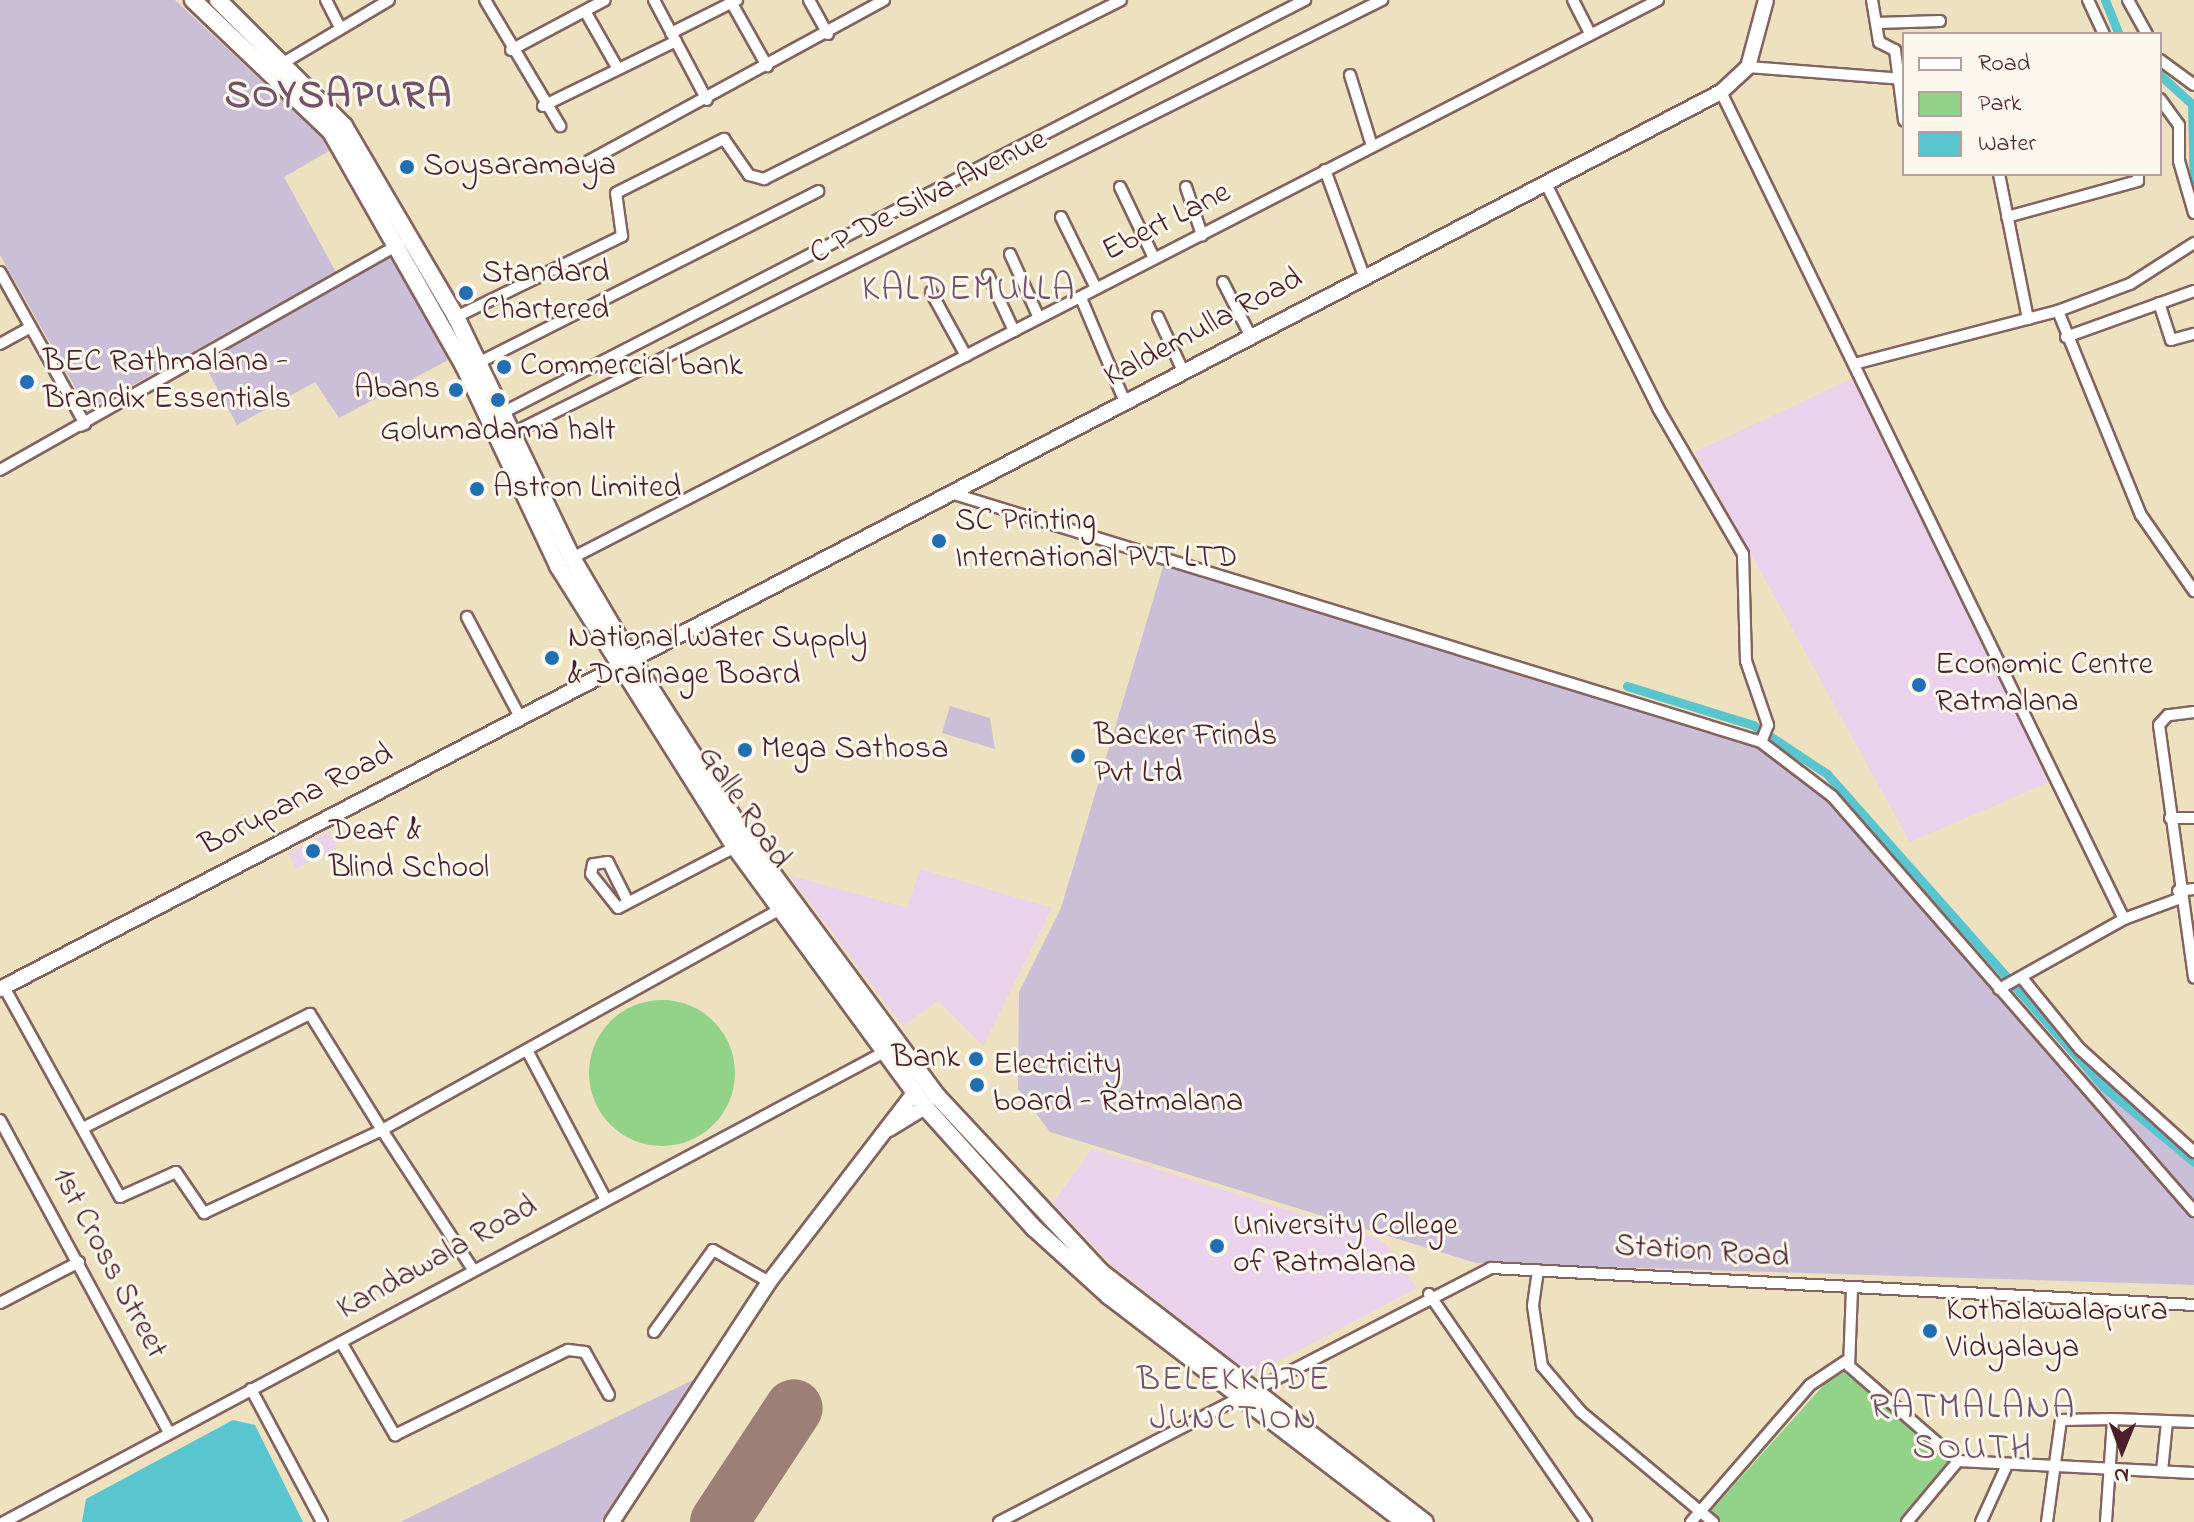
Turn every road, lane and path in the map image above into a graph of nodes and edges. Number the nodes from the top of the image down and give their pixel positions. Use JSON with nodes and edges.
{"nodes":[{"id":1,"x":193,"y":0,"type":"edge"},
{"id":2,"x":218,"y":0,"type":"edge"},
{"id":3,"x":326,"y":0,"type":"edge"},
{"id":4,"x":389,"y":0,"type":"edge"},
{"id":5,"x":485,"y":0,"type":"edge"},
{"id":6,"x":605,"y":0,"type":"edge"},
{"id":7,"x":654,"y":0,"type":"edge"},
{"id":8,"x":809,"y":0,"type":"edge"},
{"id":9,"x":884,"y":0,"type":"edge"},
{"id":10,"x":1121,"y":0,"type":"edge"},
{"id":11,"x":1305,"y":0,"type":"edge"},
{"id":12,"x":1382,"y":0,"type":"edge"},
{"id":13,"x":1573,"y":0,"type":"edge"},
{"id":14,"x":1658,"y":0,"type":"edge"},
{"id":15,"x":1766,"y":0,"type":"edge"},
{"id":16,"x":1872,"y":0,"type":"edge"},
{"id":17,"x":2088,"y":0,"type":"edge"},
{"id":18,"x":2128,"y":0,"type":"edge"},
{"id":19,"x":733,"y":1,"type":"edge"},
{"id":20,"x":590,"y":6,"type":"edge"},
{"id":21,"x":1940,"y":21,"type":"dead end"},
{"id":22,"x":1877,"y":23,"type":"junction"},
{"id":23,"x":339,"y":26,"type":"junction"},
{"id":24,"x":2103,"y":32,"type":"edge"},
{"id":25,"x":2146,"y":32,"type":"edge"},
{"id":26,"x":828,"y":34,"type":"junction"},
{"id":27,"x":1590,"y":34,"type":"junction"},
{"id":28,"x":674,"y":37,"type":"junction"},
{"id":29,"x":511,"y":50,"type":"junction"},
{"id":30,"x":2162,"y":61,"type":"edge"},
{"id":31,"x":278,"y":66,"type":"junction"},
{"id":32,"x":767,"y":66,"type":"junction"},
{"id":33,"x":1748,"y":67,"type":"junction"},
{"id":34,"x":618,"y":69,"type":"junction"},
{"id":35,"x":1350,"y":75,"type":"dead end"},
{"id":36,"x":1899,"y":79,"type":"edge"},
{"id":37,"x":2194,"y":85,"type":"edge"},
{"id":38,"x":1721,"y":92,"type":"junction"},
{"id":39,"x":707,"y":100,"type":"junction"},
{"id":40,"x":2162,"y":102,"type":"edge"},
{"id":41,"x":1902,"y":104,"type":"edge"},
{"id":42,"x":543,"y":106,"type":"junction"},
{"id":43,"x":560,"y":126,"type":"dead end"},
{"id":44,"x":1372,"y":146,"type":"junction"},
{"id":45,"x":589,"y":161,"type":"dead end"},
{"id":46,"x":1325,"y":170,"type":"junction"},
{"id":47,"x":1999,"y":176,"type":"edge"},
{"id":48,"x":2138,"y":176,"type":"edge"},
{"id":49,"x":1545,"y":182,"type":"junction"},
{"id":50,"x":1120,"y":187,"type":"dead end"},
{"id":51,"x":1186,"y":187,"type":"dead end"},
{"id":52,"x":818,"y":191,"type":"dead end"},
{"id":53,"x":2194,"y":213,"type":"edge"},
{"id":54,"x":1061,"y":217,"type":"dead end"},
{"id":55,"x":2007,"y":217,"type":"junction"},
{"id":56,"x":1202,"y":235,"type":"junction"},
{"id":57,"x":412,"y":237,"type":"junction"},
{"id":58,"x":2194,"y":243,"type":"edge"},
{"id":59,"x":395,"y":247,"type":"junction"},
{"id":60,"x":1010,"y":254,"type":"dead end"},
{"id":61,"x":1154,"y":258,"type":"junction"},
{"id":62,"x":0,"y":272,"type":"edge"},
{"id":63,"x":988,"y":275,"type":"dead end"},
{"id":64,"x":1364,"y":276,"type":"junction"},
{"id":65,"x":1223,"y":282,"type":"dead end"},
{"id":66,"x":1096,"y":288,"type":"junction"},
{"id":67,"x":2194,"y":291,"type":"edge"},
{"id":68,"x":931,"y":292,"type":"dead end"},
{"id":69,"x":1081,"y":298,"type":"junction"},
{"id":70,"x":2159,"y":303,"type":"junction"},
{"id":71,"x":2058,"y":311,"type":"junction"},
{"id":72,"x":456,"y":317,"type":"junction"},
{"id":73,"x":1158,"y":317,"type":"dead end"},
{"id":74,"x":1039,"y":318,"type":"junction"},
{"id":75,"x":2028,"y":319,"type":"junction"},
{"id":76,"x":31,"y":327,"type":"junction"},
{"id":77,"x":1014,"y":331,"type":"junction"},
{"id":78,"x":2194,"y":334,"type":"edge"},
{"id":79,"x":1250,"y":335,"type":"junction"},
{"id":80,"x":2066,"y":337,"type":"junction"},
{"id":81,"x":0,"y":344,"type":"edge"},
{"id":82,"x":966,"y":356,"type":"junction"},
{"id":83,"x":480,"y":362,"type":"junction"},
{"id":84,"x":1854,"y":364,"type":"junction"},
{"id":85,"x":1183,"y":371,"type":"junction"},
{"id":86,"x":1125,"y":402,"type":"junction"},
{"id":87,"x":504,"y":412,"type":"junction"},
{"id":88,"x":85,"y":424,"type":"junction"},
{"id":89,"x":507,"y":437,"type":"junction"},
{"id":90,"x":0,"y":469,"type":"edge"},
{"id":91,"x":954,"y":494,"type":"junction"},
{"id":92,"x":572,"y":558,"type":"junction"},
{"id":93,"x":2194,"y":591,"type":"edge"},
{"id":94,"x":467,"y":617,"type":"dead end"},
{"id":95,"x":626,"y":661,"type":"junction"},
{"id":96,"x":2194,"y":712,"type":"edge"},
{"id":97,"x":520,"y":717,"type":"junction"},
{"id":98,"x":1764,"y":734,"type":"junction"},
{"id":99,"x":2170,"y":818,"type":"junction"},
{"id":100,"x":2194,"y":818,"type":"edge"},
{"id":101,"x":735,"y":847,"type":"junction"},
{"id":102,"x":2194,"y":889,"type":"edge"},
{"id":103,"x":2178,"y":895,"type":"junction"},
{"id":104,"x":627,"y":900,"type":"junction"},
{"id":105,"x":779,"y":910,"type":"junction"},
{"id":106,"x":2124,"y":919,"type":"junction"},
{"id":107,"x":2194,"y":978,"type":"edge"},
{"id":108,"x":2011,"y":983,"type":"junction"},
{"id":109,"x":2,"y":988,"type":"edge"},
{"id":110,"x":898,"y":1044,"type":"junction"},
{"id":111,"x":527,"y":1050,"type":"junction"},
{"id":112,"x":883,"y":1053,"type":"junction"},
{"id":113,"x":926,"y":1095,"type":"junction"},
{"id":114,"x":0,"y":1120,"type":"edge"},
{"id":115,"x":85,"y":1127,"type":"junction"},
{"id":116,"x":382,"y":1130,"type":"junction"},
{"id":117,"x":2194,"y":1152,"type":"edge"},
{"id":118,"x":605,"y":1198,"type":"junction"},
{"id":119,"x":2194,"y":1211,"type":"edge"},
{"id":120,"x":79,"y":1262,"type":"junction"},
{"id":121,"x":472,"y":1268,"type":"junction"},
{"id":122,"x":1538,"y":1270,"type":"junction"},
{"id":123,"x":769,"y":1282,"type":"junction"},
{"id":124,"x":1852,"y":1289,"type":"junction"},
{"id":125,"x":1429,"y":1294,"type":"junction"},
{"id":126,"x":1,"y":1301,"type":"edge"},
{"id":127,"x":2194,"y":1305,"type":"edge"},
{"id":128,"x":654,"y":1332,"type":"dead end"},
{"id":129,"x":341,"y":1342,"type":"junction"},
{"id":130,"x":1846,"y":1361,"type":"junction"},
{"id":131,"x":251,"y":1389,"type":"junction"},
{"id":132,"x":1241,"y":1392,"type":"junction"},
{"id":133,"x":609,"y":1395,"type":"dead end"},
{"id":134,"x":2113,"y":1419,"type":"junction"},
{"id":135,"x":2167,"y":1422,"type":"junction"},
{"id":136,"x":2194,"y":1422,"type":"edge"},
{"id":137,"x":169,"y":1433,"type":"junction"},
{"id":138,"x":1958,"y":1461,"type":"junction"},
{"id":139,"x":2007,"y":1465,"type":"junction"},
{"id":140,"x":2054,"y":1467,"type":"junction"},
{"id":141,"x":2109,"y":1469,"type":"junction"},
{"id":142,"x":2162,"y":1471,"type":"junction"},
{"id":143,"x":2194,"y":1473,"type":"edge"},
{"id":144,"x":1700,"y":1511,"type":"junction"},
{"id":145,"x":4,"y":1522,"type":"edge"},
{"id":146,"x":322,"y":1522,"type":"edge"},
{"id":147,"x":612,"y":1522,"type":"edge"},
{"id":148,"x":999,"y":1522,"type":"edge"},
{"id":149,"x":1405,"y":1522,"type":"edge"},
{"id":150,"x":1425,"y":1522,"type":"edge"},
{"id":151,"x":1586,"y":1522,"type":"edge"},
{"id":152,"x":1691,"y":1522,"type":"edge"},
{"id":153,"x":1713,"y":1522,"type":"edge"},
{"id":154,"x":1907,"y":1522,"type":"edge"},
{"id":155,"x":1981,"y":1522,"type":"edge"},
{"id":156,"x":2047,"y":1522,"type":"edge"},
{"id":157,"x":2106,"y":1522,"type":"edge"}],
"edges":[{"from":1,"to":31,"type":"highway","name":"Galle Road"},
{"from":2,"to":31,"type":"highway","name":"Galle Road"},
{"from":3,"to":23,"type":"street"},
{"from":4,"to":23,"type":"street"},
{"from":5,"to":29,"type":"street"},
{"from":6,"to":20,"type":"street"},
{"from":7,"to":28,"type":"street"},
{"from":8,"to":26,"type":"street"},
{"from":9,"to":26,"type":"street"},
{"from":10,"to":72,"type":"street"},
{"from":11,"to":87,"type":"street"},
{"from":12,"to":89,"type":"street","name":"C P De Silva Avenue"},
{"from":13,"to":27,"type":"street"},
{"from":14,"to":27,"type":"street","name":"Ebert Lane"},
{"from":15,"to":33,"type":"main road"},
{"from":16,"to":22,"type":"street"},
{"from":17,"to":24,"type":"street"},
{"from":18,"to":25,"type":"street"},
{"from":19,"to":28,"type":"street"},
{"from":19,"to":32,"type":"street"},
{"from":20,"to":29,"type":"street"},
{"from":20,"to":34,"type":"street"},
{"from":21,"to":22,"type":"street"},
{"from":22,"to":36,"type":"street"},
{"from":23,"to":31,"type":"street"},
{"from":26,"to":32,"type":"street"},
{"from":27,"to":44,"type":"street","name":"Ebert Lane"},
{"from":28,"to":34,"type":"street"},
{"from":28,"to":39,"type":"street"},
{"from":29,"to":42,"type":"street"},
{"from":30,"to":37,"type":"street"},
{"from":31,"to":57,"type":"highway","name":"Galle Road"},
{"from":31,"to":59,"type":"highway","name":"Galle Road"},
{"from":32,"to":39,"type":"street"},
{"from":33,"to":36,"type":"street"},
{"from":33,"to":38,"type":"main road","name":"Kaldemulla Road"},
{"from":34,"to":42,"type":"street"},
{"from":35,"to":44,"type":"street"},
{"from":36,"to":41,"type":"street"},
{"from":38,"to":49,"type":"main road","name":"Kaldemulla Road"},
{"from":38,"to":84,"type":"street"},
{"from":39,"to":45,"type":"street"},
{"from":40,"to":53,"type":"street"},
{"from":42,"to":43,"type":"street"},
{"from":44,"to":46,"type":"street","name":"Ebert Lane"},
{"from":46,"to":56,"type":"street","name":"Ebert Lane"},
{"from":46,"to":64,"type":"street"},
{"from":47,"to":55,"type":"street"},
{"from":48,"to":55,"type":"street"},
{"from":49,"to":64,"type":"main road","name":"Kaldemulla Road"},
{"from":49,"to":98,"type":"street"},
{"from":50,"to":61,"type":"street"},
{"from":51,"to":56,"type":"street"},
{"from":52,"to":83,"type":"street"},
{"from":54,"to":66,"type":"street"},
{"from":55,"to":75,"type":"street"},
{"from":56,"to":61,"type":"street","name":"Ebert Lane"},
{"from":57,"to":59,"type":"street"},
{"from":57,"to":72,"type":"highway","name":"Galle Road"},
{"from":58,"to":71,"type":"street"},
{"from":59,"to":88,"type":"street"},
{"from":59,"to":89,"type":"highway","name":"Galle Road"},
{"from":60,"to":74,"type":"street"},
{"from":61,"to":66,"type":"street","name":"Ebert Lane"},
{"from":62,"to":76,"type":"street"},
{"from":63,"to":77,"type":"street"},
{"from":64,"to":79,"type":"main road","name":"Kaldemulla Road"},
{"from":65,"to":79,"type":"street"},
{"from":66,"to":69,"type":"street","name":"Ebert Lane"},
{"from":67,"to":70,"type":"street"},
{"from":68,"to":82,"type":"street"},
{"from":69,"to":74,"type":"street","name":"Ebert Lane"},
{"from":69,"to":86,"type":"street"},
{"from":70,"to":78,"type":"street"},
{"from":70,"to":80,"type":"street"},
{"from":71,"to":75,"type":"street"},
{"from":71,"to":80,"type":"street"},
{"from":72,"to":83,"type":"highway","name":"Galle Road"},
{"from":73,"to":85,"type":"street"},
{"from":74,"to":77,"type":"street","name":"Ebert Lane"},
{"from":75,"to":84,"type":"street"},
{"from":76,"to":81,"type":"street"},
{"from":76,"to":88,"type":"street"},
{"from":77,"to":82,"type":"street","name":"Ebert Lane"},
{"from":79,"to":85,"type":"main road","name":"Kaldemulla Road"},
{"from":80,"to":93,"type":"street"},
{"from":82,"to":92,"type":"street","name":"Ebert Lane"},
{"from":83,"to":87,"type":"highway","name":"Galle Road"},
{"from":84,"to":106,"type":"street"},
{"from":85,"to":86,"type":"main road","name":"Kaldemulla Road"},
{"from":86,"to":91,"type":"main road","name":"Kaldemulla Road"},
{"from":87,"to":89,"type":"highway","name":"Galle Road"},
{"from":88,"to":90,"type":"street"},
{"from":89,"to":92,"type":"highway","name":"Galle Road"},
{"from":89,"to":95,"type":"highway","name":"Galle Road"},
{"from":91,"to":95,"type":"main road","name":"Kaldemulla Road"},
{"from":91,"to":98,"type":"street"},
{"from":92,"to":95,"type":"highway","name":"Galle Road"},
{"from":94,"to":97,"type":"street"},
{"from":95,"to":97,"type":"main road","name":"Borupana Road"},
{"from":95,"to":101,"type":"highway","name":"Galle Road"},
{"from":95,"to":110,"type":"highway","name":"Galle Road"},
{"from":96,"to":99,"type":"street"},
{"from":97,"to":109,"type":"main road","name":"Borupana Road"},
{"from":98,"to":108,"type":"street"},
{"from":99,"to":100,"type":"street"},
{"from":99,"to":103,"type":"street"},
{"from":101,"to":104,"type":"street"},
{"from":101,"to":105,"type":"highway","name":"Galle Road"},
{"from":102,"to":103,"type":"street"},
{"from":103,"to":106,"type":"street"},
{"from":103,"to":107,"type":"street"},
{"from":104,"to":104,"type":"street"},
{"from":105,"to":111,"type":"street"},
{"from":105,"to":112,"type":"highway","name":"Galle Road"},
{"from":106,"to":108,"type":"street"},
{"from":108,"to":117,"type":"street"},
{"from":108,"to":119,"type":"street"},
{"from":109,"to":115,"type":"street"},
{"from":110,"to":112,"type":"street","name":"Kandawala Road"},
{"from":110,"to":113,"type":"highway","name":"Galle Road"},
{"from":111,"to":116,"type":"street"},
{"from":111,"to":118,"type":"street"},
{"from":112,"to":113,"type":"highway","name":"Galle Road"},
{"from":112,"to":118,"type":"street","name":"Kandawala Road"},
{"from":113,"to":123,"type":"main road"},
{"from":113,"to":132,"type":"highway","name":"Galle Road"},
{"from":114,"to":120,"type":"street","name":"1st Cross Street"},
{"from":115,"to":116,"type":"street"},
{"from":115,"to":116,"type":"street"},
{"from":116,"to":121,"type":"street"},
{"from":118,"to":121,"type":"street","name":"Kandawala Road"},
{"from":120,"to":126,"type":"street"},
{"from":120,"to":137,"type":"street","name":"1st Cross Street"},
{"from":121,"to":129,"type":"street","name":"Kandawala Road"},
{"from":122,"to":124,"type":"street","name":"Station Road"},
{"from":122,"to":125,"type":"street","name":"Station Road"},
{"from":122,"to":144,"type":"street"},
{"from":123,"to":128,"type":"street"},
{"from":123,"to":147,"type":"main road"},
{"from":124,"to":127,"type":"street","name":"Station Road"},
{"from":124,"to":130,"type":"street"},
{"from":125,"to":132,"type":"street","name":"Station Road"},
{"from":125,"to":151,"type":"street"},
{"from":129,"to":131,"type":"street","name":"Kandawala Road"},
{"from":129,"to":133,"type":"street"},
{"from":130,"to":138,"type":"street"},
{"from":130,"to":144,"type":"street"},
{"from":131,"to":137,"type":"street","name":"Kandawala Road"},
{"from":131,"to":146,"type":"street"},
{"from":132,"to":148,"type":"street","name":"Station Road"},
{"from":132,"to":149,"type":"highway","name":"Galle Road"},
{"from":132,"to":150,"type":"highway","name":"Galle Road"},
{"from":134,"to":135,"type":"street"},
{"from":134,"to":140,"type":"street"},
{"from":134,"to":141,"type":"street"},
{"from":135,"to":136,"type":"street"},
{"from":135,"to":142,"type":"street"},
{"from":137,"to":145,"type":"street","name":"Kandawala Road"},
{"from":138,"to":139,"type":"street"},
{"from":138,"to":154,"type":"street"},
{"from":139,"to":140,"type":"street"},
{"from":139,"to":155,"type":"street"},
{"from":140,"to":141,"type":"street"},
{"from":140,"to":156,"type":"street"},
{"from":141,"to":142,"type":"street"},
{"from":141,"to":157,"type":"street"},
{"from":142,"to":143,"type":"street"},
{"from":144,"to":152,"type":"street"},
{"from":144,"to":153,"type":"street"}]}
